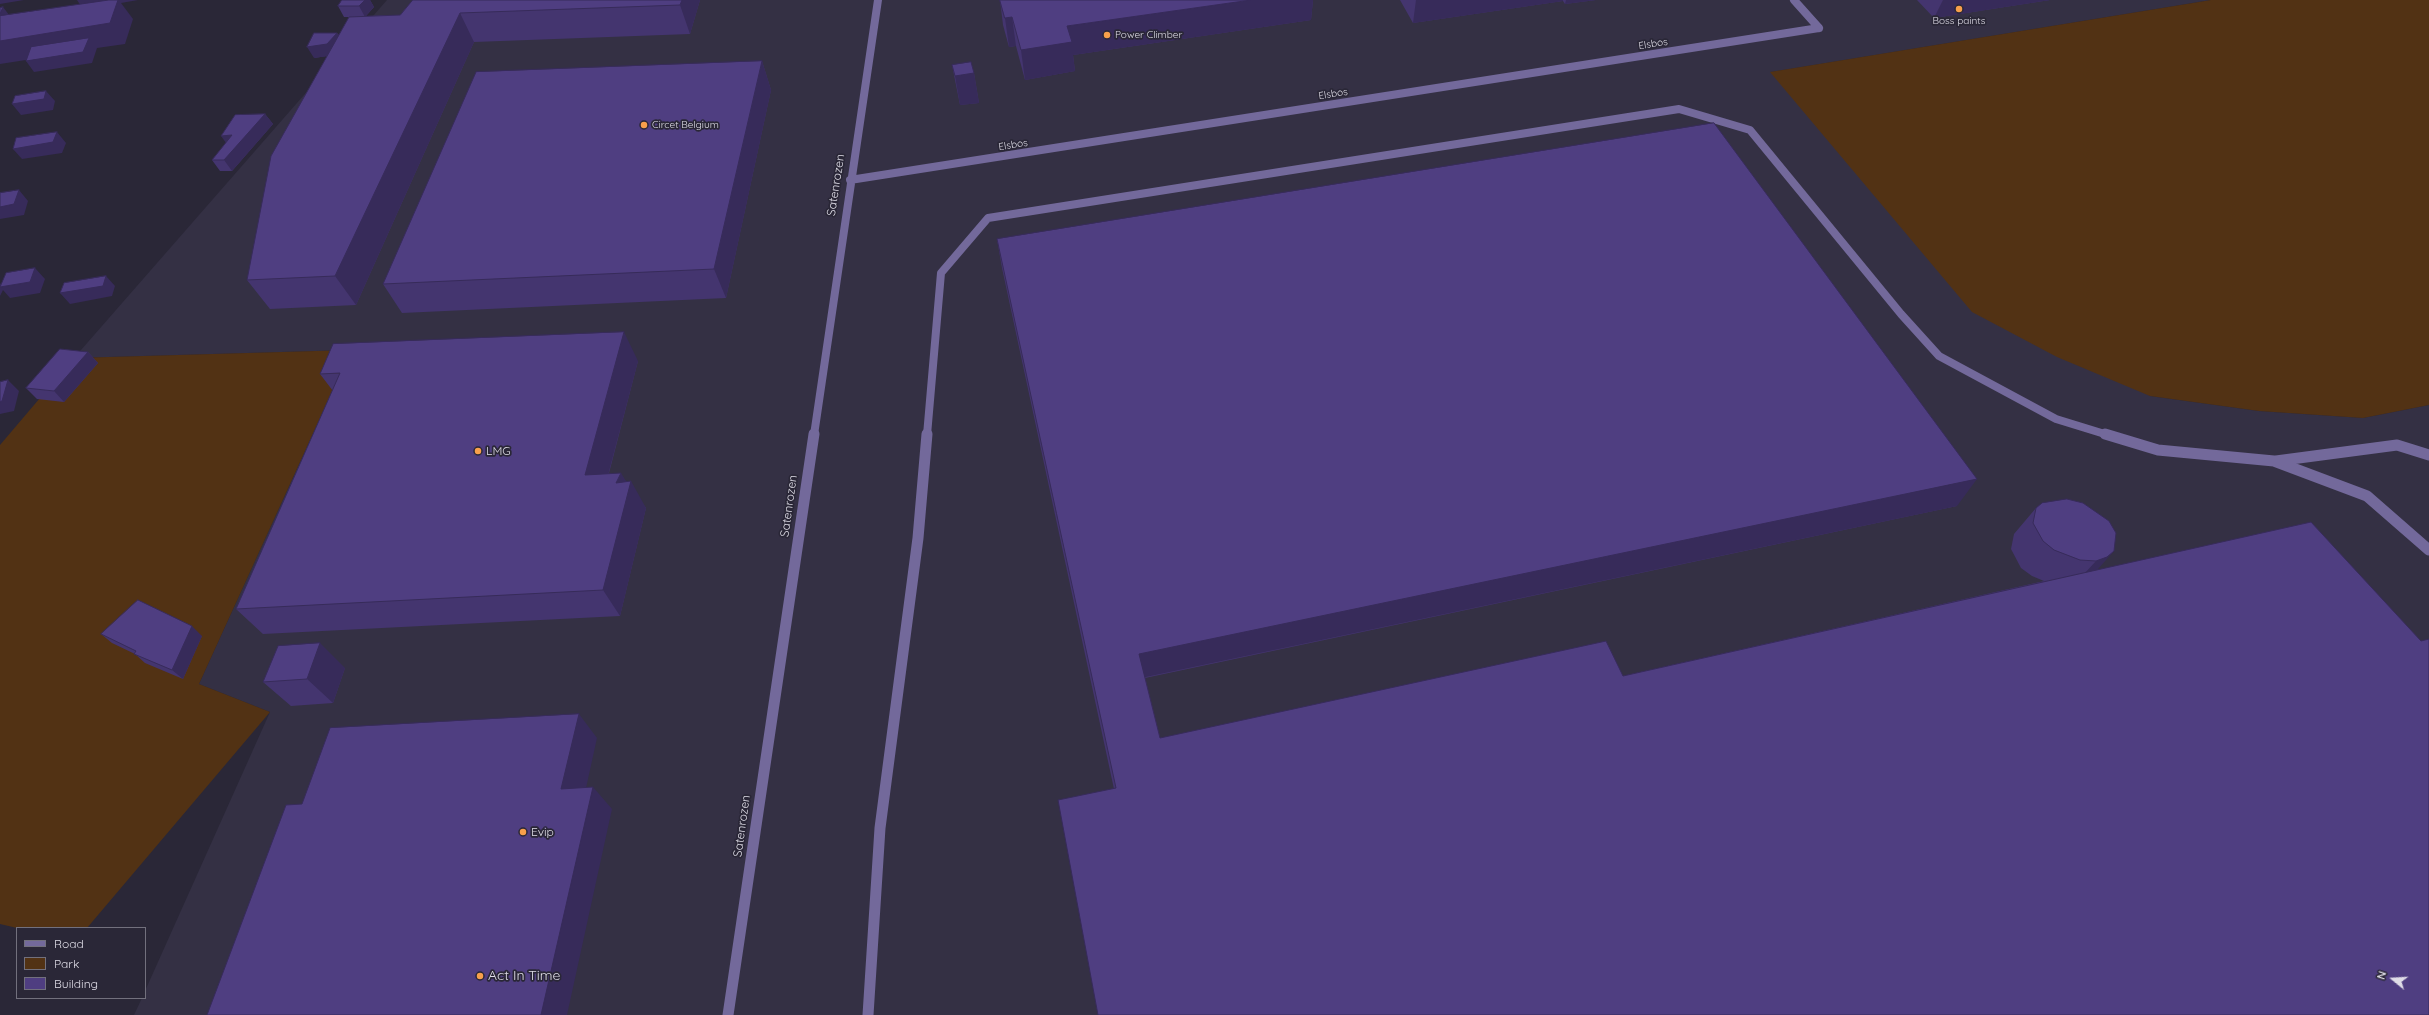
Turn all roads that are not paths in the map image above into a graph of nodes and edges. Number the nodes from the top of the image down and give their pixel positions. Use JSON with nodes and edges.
{"nodes":[{"id":1,"x":878,"y":0,"type":"edge"},
{"id":2,"x":1794,"y":0,"type":"edge"},
{"id":3,"x":850,"y":180,"type":"junction"},
{"id":4,"x":2429,"y":456,"type":"edge"},
{"id":5,"x":2274,"y":461,"type":"junction"},
{"id":6,"x":2429,"y":550,"type":"edge"},
{"id":7,"x":728,"y":1015,"type":"edge"},
{"id":8,"x":868,"y":1015,"type":"edge"}],
"edges":[{"from":1,"to":3,"type":"street","name":"Satenrozen"},
{"from":2,"to":3,"type":"street","name":"Elsbos"},
{"from":3,"to":7,"type":"street","name":"Satenrozen"},
{"from":4,"to":5,"type":"street"},
{"from":5,"to":6,"type":"street"},
{"from":5,"to":8,"type":"street"}]}
